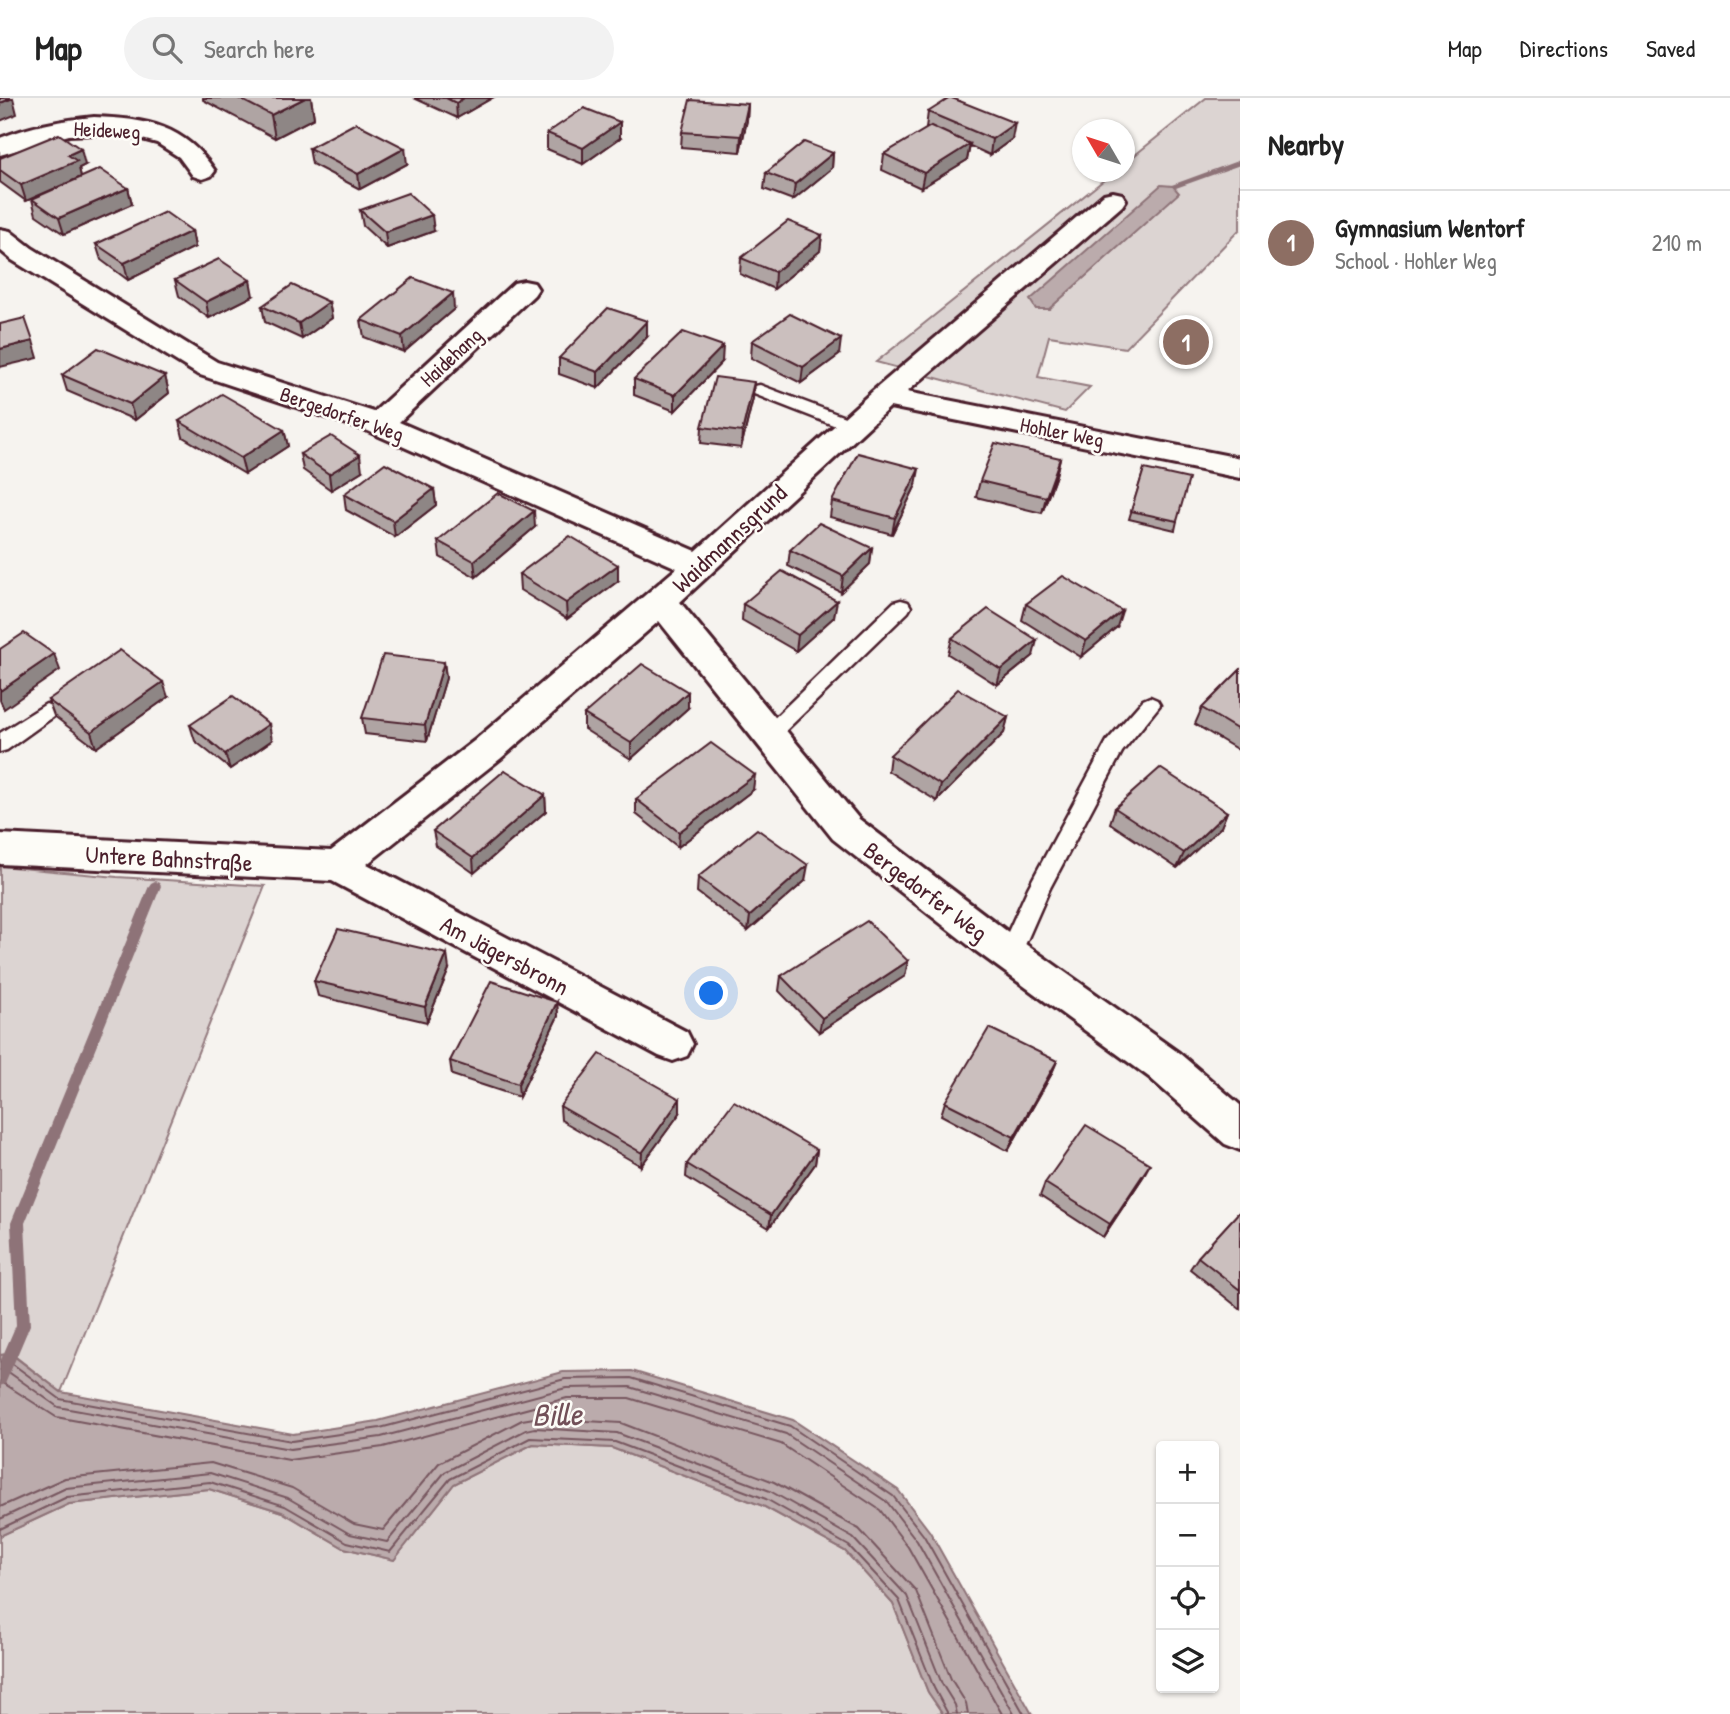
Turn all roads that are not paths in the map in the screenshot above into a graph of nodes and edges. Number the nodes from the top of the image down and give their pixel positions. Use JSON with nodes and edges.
{"nodes":[{"id":1,"x":0,"y":147,"type":"edge"},
{"id":2,"x":202,"y":171,"type":"dead end"},
{"id":3,"x":1113,"y":200,"type":"dead end"},
{"id":4,"x":0,"y":237,"type":"edge"},
{"id":5,"x":524,"y":289,"type":"dead end"},
{"id":6,"x":760,"y":390,"type":"dead end"},
{"id":7,"x":884,"y":397,"type":"junction"},
{"id":8,"x":379,"y":424,"type":"junction"},
{"id":9,"x":852,"y":425,"type":"junction"},
{"id":10,"x":1240,"y":468,"type":"edge"},
{"id":11,"x":700,"y":565,"type":"junction"},
{"id":12,"x":661,"y":601,"type":"junction"},
{"id":13,"x":901,"y":607,"type":"dead end"},
{"id":14,"x":1150,"y":705,"type":"dead end"},
{"id":15,"x":46,"y":712,"type":"dead end"},
{"id":16,"x":769,"y":735,"type":"junction"},
{"id":17,"x":0,"y":744,"type":"edge"},
{"id":18,"x":0,"y":849,"type":"edge"},
{"id":19,"x":338,"y":866,"type":"junction"},
{"id":20,"x":1010,"y":954,"type":"junction"},
{"id":21,"x":673,"y":1044,"type":"dead end"},
{"id":22,"x":1240,"y":1131,"type":"edge"}],
"edges":[{"from":1,"to":2,"type":"street","name":"Heideweg"},
{"from":3,"to":7,"type":"street","name":"Waidmannsgrund"},
{"from":4,"to":8,"type":"street","name":"Bergedorfer Weg"},
{"from":5,"to":8,"type":"street","name":"Haidehang"},
{"from":6,"to":9,"type":"lane"},
{"from":7,"to":9,"type":"street","name":"Waidmannsgrund"},
{"from":7,"to":10,"type":"street","name":"Hohler Weg"},
{"from":8,"to":11,"type":"street","name":"Bergedorfer Weg"},
{"from":9,"to":11,"type":"street","name":"Waidmannsgrund"},
{"from":11,"to":12,"type":"street","name":"Waidmannsgrund"},
{"from":12,"to":16,"type":"street","name":"Bergedorfer Weg"},
{"from":12,"to":19,"type":"street","name":"Waidmannsgrund"},
{"from":13,"to":16,"type":"lane"},
{"from":14,"to":20,"type":"lane"},
{"from":15,"to":17,"type":"lane"},
{"from":16,"to":20,"type":"street","name":"Bergedorfer Weg"},
{"from":18,"to":19,"type":"street","name":"Untere Bahnstraße"},
{"from":19,"to":21,"type":"street","name":"Am Jägersbronn"},
{"from":20,"to":22,"type":"street","name":"Bergedorfer Weg"}]}
